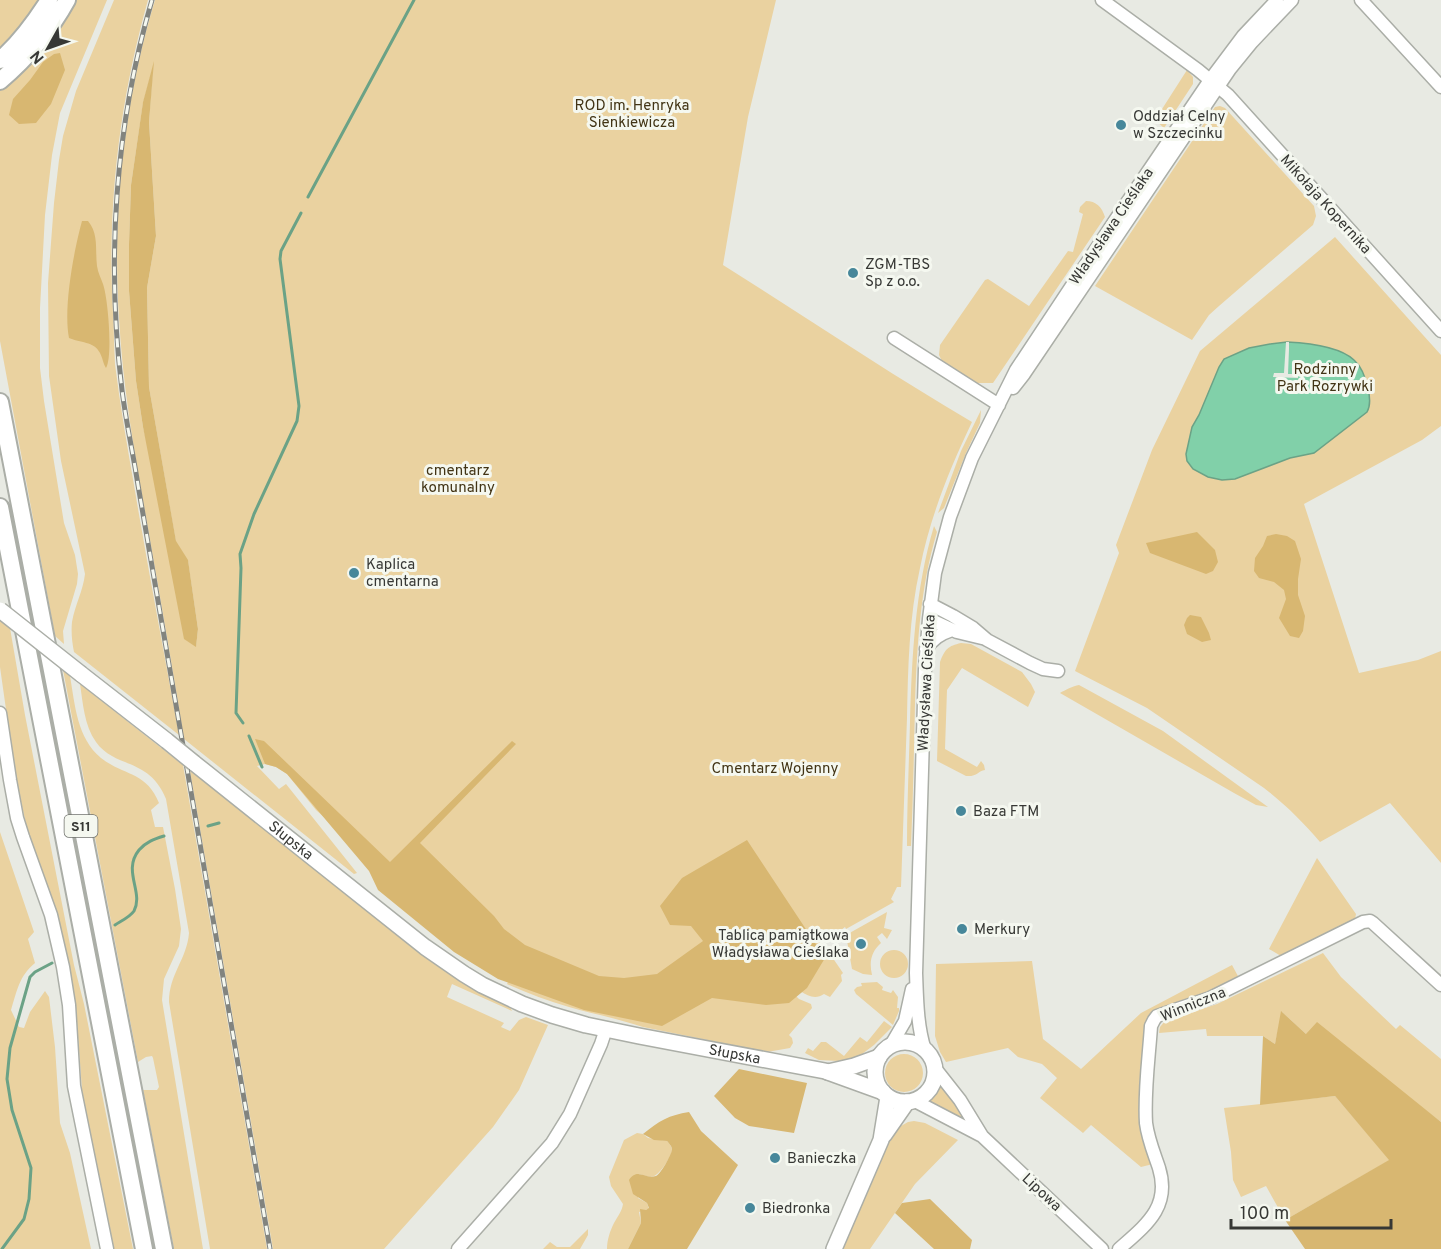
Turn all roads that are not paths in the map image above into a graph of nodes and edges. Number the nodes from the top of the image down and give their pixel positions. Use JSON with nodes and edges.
{"nodes":[{"id":1,"x":49,"y":0,"type":"edge"},
{"id":2,"x":67,"y":0,"type":"edge"},
{"id":3,"x":1102,"y":0,"type":"edge"},
{"id":4,"x":1278,"y":0,"type":"edge"},
{"id":5,"x":1292,"y":0,"type":"edge"},
{"id":6,"x":1361,"y":0,"type":"edge"},
{"id":7,"x":0,"y":60,"type":"edge"},
{"id":8,"x":0,"y":81,"type":"edge"},
{"id":9,"x":1214,"y":83,"type":"junction"},
{"id":10,"x":1441,"y":87,"type":"edge"},
{"id":11,"x":1441,"y":331,"type":"edge"},
{"id":12,"x":894,"y":338,"type":"dead end"},
{"id":13,"x":0,"y":402,"type":"edge"},
{"id":14,"x":999,"y":405,"type":"junction"},
{"id":15,"x":0,"y":507,"type":"edge"},
{"id":16,"x":0,"y":554,"type":"edge"},
{"id":17,"x":18,"y":603,"type":"junction"},
{"id":18,"x":930,"y":604,"type":"junction"},
{"id":19,"x":0,"y":610,"type":"edge"},
{"id":20,"x":928,"y":619,"type":"junction"},
{"id":21,"x":952,"y":630,"type":"junction"},
{"id":22,"x":987,"y":640,"type":"junction"},
{"id":23,"x":926,"y":649,"type":"junction"},
{"id":24,"x":1058,"y":671,"type":"dead end"},
{"id":25,"x":0,"y":714,"type":"edge"},
{"id":26,"x":916,"y":973,"type":"junction"},
{"id":27,"x":1441,"y":985,"type":"edge"},
{"id":28,"x":606,"y":1029,"type":"junction"},
{"id":29,"x":891,"y":1046,"type":"junction"},
{"id":30,"x":925,"y":1050,"type":"junction"},
{"id":31,"x":879,"y":1057,"type":"junction"},
{"id":32,"x":934,"y":1066,"type":"junction"},
{"id":33,"x":828,"y":1072,"type":"junction"},
{"id":34,"x":885,"y":1094,"type":"junction"},
{"id":35,"x":910,"y":1101,"type":"junction"},
{"id":36,"x":982,"y":1136,"type":"junction"},
{"id":37,"x":880,"y":1140,"type":"junction"},
{"id":38,"x":107,"y":1249,"type":"edge"},
{"id":39,"x":144,"y":1249,"type":"edge"},
{"id":40,"x":164,"y":1249,"type":"edge"},
{"id":41,"x":458,"y":1249,"type":"edge"},
{"id":42,"x":834,"y":1249,"type":"edge"},
{"id":43,"x":1102,"y":1249,"type":"edge"},
{"id":44,"x":1119,"y":1249,"type":"edge"}],
"edges":[{"from":1,"to":7,"type":"highway"},
{"from":2,"to":8,"type":"highway"},
{"from":3,"to":9,"type":"street","name":"Mikołaja Kopernika"},
{"from":4,"to":9,"type":"street"},
{"from":5,"to":9,"type":"street"},
{"from":6,"to":10,"type":"street"},
{"from":9,"to":11,"type":"street","name":"Mikołaja Kopernika"},
{"from":9,"to":14,"type":"street","name":"Władysława Cieślaka"},
{"from":12,"to":14,"type":"street"},
{"from":13,"to":40,"type":"highway","number":"S11"},
{"from":14,"to":18,"type":"street","name":"Władysława Cieślaka"},
{"from":15,"to":17,"type":"highway","number":"S11"},
{"from":16,"to":17,"type":"highway"},
{"from":17,"to":39,"type":"highway","number":"S11"},
{"from":18,"to":20,"type":"street","name":"Władysława Cieślaka"},
{"from":18,"to":22,"type":"street"},
{"from":19,"to":28,"type":"main road","name":"Słupska","bridge":true},
{"from":20,"to":21,"type":"street"},
{"from":20,"to":23,"type":"street","name":"Władysława Cieślaka"},
{"from":21,"to":22,"type":"street"},
{"from":21,"to":23,"type":"street"},
{"from":22,"to":24,"type":"street"},
{"from":23,"to":26,"type":"street","name":"Władysława Cieślaka"},
{"from":25,"to":38,"type":"street"},
{"from":26,"to":29,"type":"street","name":"Władysława Cieślaka"},
{"from":26,"to":30,"type":"street","name":"Władysława Cieślaka"},
{"from":27,"to":44,"type":"street","name":"Winniczna"},
{"from":28,"to":33,"type":"main road","name":"Słupska"},
{"from":28,"to":41,"type":"street"},
{"from":29,"to":30,"type":"main road"},
{"from":29,"to":31,"type":"main road"},
{"from":30,"to":32,"type":"main road"},
{"from":31,"to":33,"type":"main road","name":"Słupska"},
{"from":31,"to":34,"type":"main road"},
{"from":32,"to":35,"type":"main road"},
{"from":32,"to":36,"type":"street","name":"Lipowa"},
{"from":33,"to":34,"type":"main road","name":"Słupska"},
{"from":34,"to":35,"type":"main road"},
{"from":34,"to":37,"type":"main road"},
{"from":35,"to":36,"type":"street","name":"Lipowa"},
{"from":35,"to":37,"type":"main road"},
{"from":36,"to":43,"type":"street","name":"Lipowa"},
{"from":37,"to":42,"type":"main road"}]}
